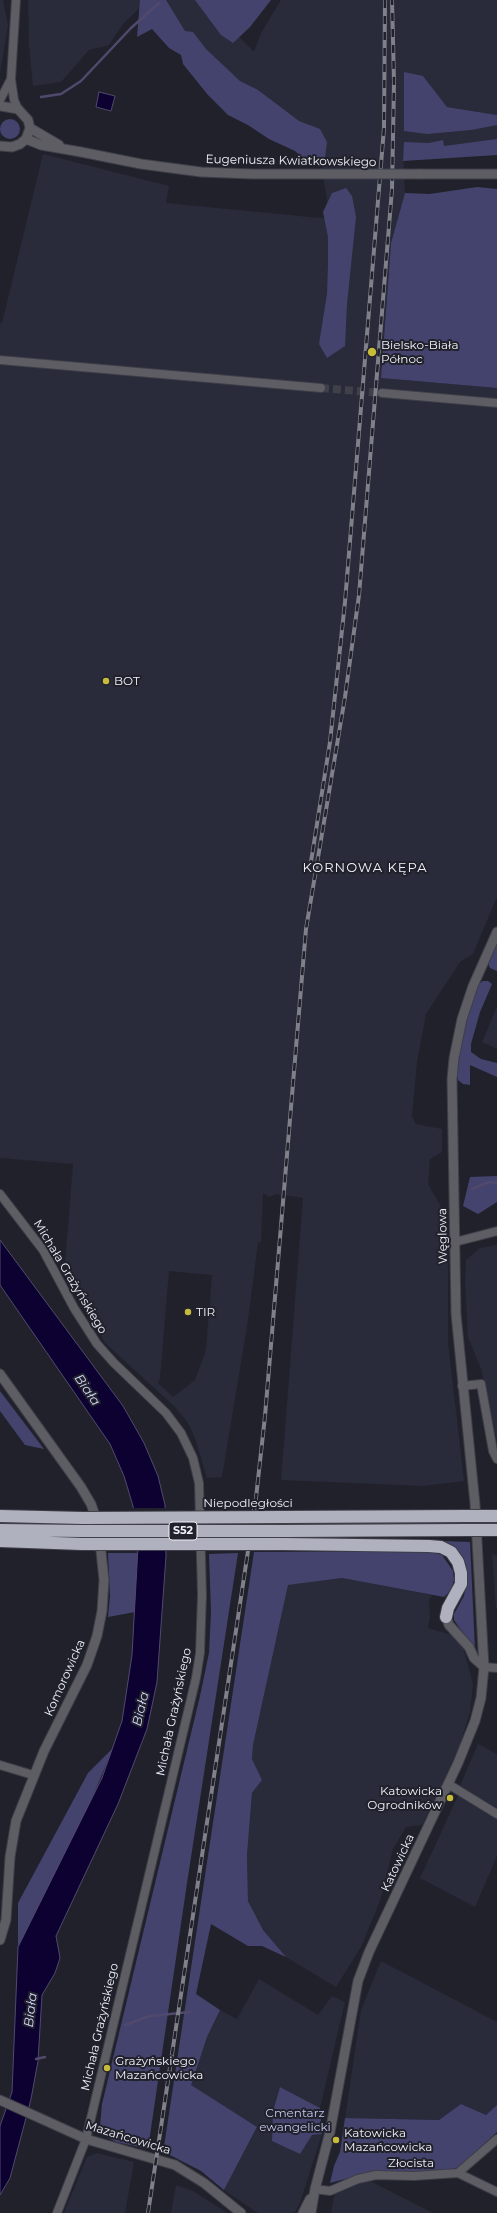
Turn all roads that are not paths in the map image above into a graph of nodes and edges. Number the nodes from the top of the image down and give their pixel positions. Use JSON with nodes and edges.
{"nodes":[{"id":1,"x":16,"y":0,"type":"edge"},
{"id":2,"x":11,"y":79,"type":"junction"},
{"id":3,"x":0,"y":100,"type":"edge"},
{"id":4,"x":0,"y":106,"type":"edge"},
{"id":5,"x":18,"y":109,"type":"junction"},
{"id":6,"x":30,"y":128,"type":"junction"},
{"id":7,"x":26,"y":139,"type":"junction"},
{"id":8,"x":1,"y":148,"type":"edge"},
{"id":9,"x":63,"y":148,"type":"junction"},
{"id":10,"x":497,"y":174,"type":"edge"},
{"id":11,"x":0,"y":360,"type":"edge"},
{"id":12,"x":321,"y":388,"type":"tunnel mouth"},
{"id":13,"x":382,"y":393,"type":"tunnel mouth"},
{"id":14,"x":497,"y":403,"type":"edge"},
{"id":15,"x":497,"y":932,"type":"edge"},
{"id":16,"x":0,"y":1194,"type":"edge"},
{"id":17,"x":497,"y":1231,"type":"edge"},
{"id":18,"x":455,"y":1242,"type":"junction"},
{"id":19,"x":0,"y":1374,"type":"edge"},
{"id":20,"x":462,"y":1386,"type":"junction"},
{"id":21,"x":497,"y":1459,"type":"edge"},
{"id":22,"x":0,"y":1516,"type":"edge"},
{"id":23,"x":497,"y":1516,"type":"edge"},
{"id":24,"x":0,"y":1530,"type":"edge"},
{"id":25,"x":491,"y":1530,"type":"edge"},
{"id":26,"x":0,"y":1541,"type":"edge"},
{"id":27,"x":477,"y":1547,"type":"joint"},
{"id":28,"x":446,"y":1617,"type":"joint"},
{"id":29,"x":484,"y":1667,"type":"junction"},
{"id":30,"x":497,"y":1668,"type":"edge"},
{"id":31,"x":0,"y":1765,"type":"edge"},
{"id":32,"x":34,"y":1775,"type":"junction"},
{"id":33,"x":448,"y":1784,"type":"junction"},
{"id":34,"x":497,"y":1814,"type":"edge"},
{"id":35,"x":0,"y":1940,"type":"edge"},
{"id":36,"x":0,"y":2100,"type":"edge"},
{"id":37,"x":86,"y":2139,"type":"junction"},
{"id":38,"x":497,"y":2139,"type":"edge"},
{"id":39,"x":458,"y":2174,"type":"junction"},
{"id":40,"x":315,"y":2189,"type":"junction"},
{"id":41,"x":497,"y":2192,"type":"edge"},
{"id":42,"x":57,"y":2213,"type":"edge"},
{"id":43,"x":241,"y":2213,"type":"edge"},
{"id":44,"x":303,"y":2213,"type":"edge"},
{"id":45,"x":311,"y":2213,"type":"edge"}],
"edges":[{"from":1,"to":2,"type":"street"},
{"from":2,"to":3,"type":"street"},
{"from":2,"to":5,"type":"street"},
{"from":4,"to":5,"type":"street"},
{"from":5,"to":6,"type":"street"},
{"from":6,"to":7,"type":"street"},
{"from":6,"to":9,"type":"street","name":"Eugeniusza Kwiatkowskiego"},
{"from":7,"to":8,"type":"street"},
{"from":7,"to":9,"type":"street","name":"Eugeniusza Kwiatkowskiego"},
{"from":9,"to":10,"type":"street","name":"Eugeniusza Kwiatkowskiego","bridge":true},
{"from":11,"to":12,"type":"street"},
{"from":13,"to":14,"type":"street"},
{"from":15,"to":18,"type":"street","name":"Węglowa"},
{"from":16,"to":37,"type":"street","name":"Michała Grażyńskiego"},
{"from":17,"to":18,"type":"street"},
{"from":18,"to":20,"type":"street","name":"Węglowa"},
{"from":19,"to":32,"type":"street","name":"Komorowicka"},
{"from":20,"to":21,"type":"street"},
{"from":20,"to":27,"type":"street","name":"Węglowa"},
{"from":22,"to":23,"type":"highway","name":"Niepodległości","number":"S52","bridge":true},
{"from":24,"to":25,"type":"highway","number":"S52","bridge":true},
{"from":26,"to":28,"type":"highway","bridge":true},
{"from":27,"to":29,"type":"street","name":"Katowicka"},
{"from":28,"to":29,"type":"street"},
{"from":29,"to":30,"type":"street"},
{"from":29,"to":33,"type":"street","name":"Katowicka"},
{"from":31,"to":32,"type":"street"},
{"from":32,"to":35,"type":"street","name":"Komorowicka"},
{"from":33,"to":34,"type":"street"},
{"from":33,"to":40,"type":"street","name":"Katowicka"},
{"from":36,"to":37,"type":"street","name":"Mazańcowicka"},
{"from":37,"to":42,"type":"street","name":"Michała Grażyńskiego"},
{"from":37,"to":43,"type":"street","name":"Mazańcowicka"},
{"from":38,"to":39,"type":"street"},
{"from":39,"to":40,"type":"street","name":"Złocista"},
{"from":39,"to":41,"type":"street"},
{"from":40,"to":44,"type":"street","name":"Katowicka"},
{"from":40,"to":45,"type":"street","name":"Katowicka"}]}
